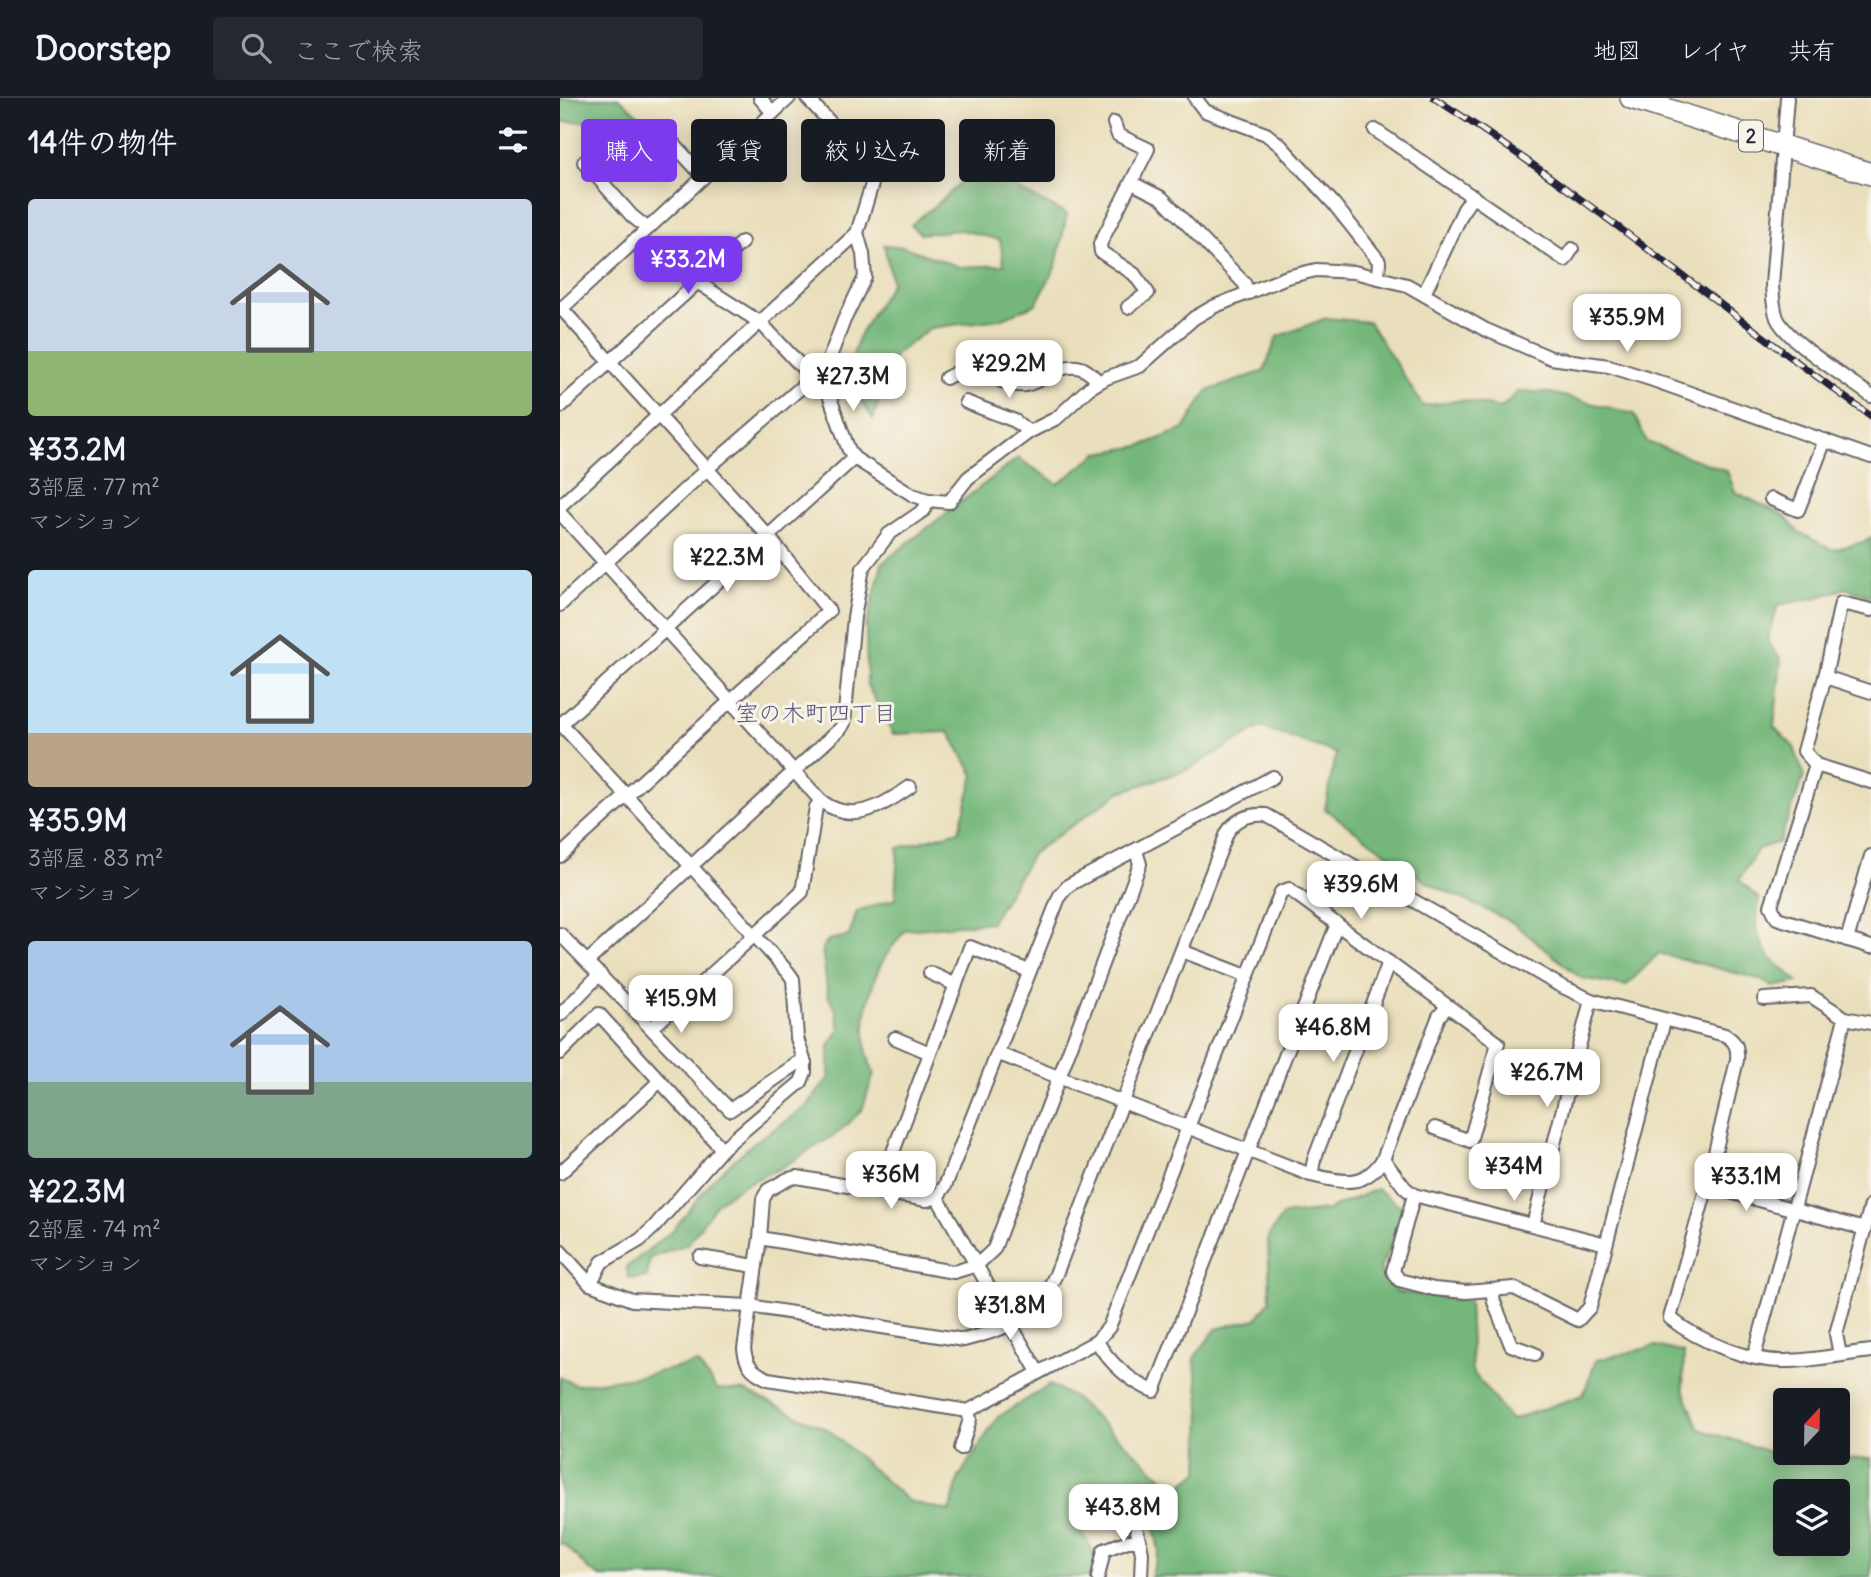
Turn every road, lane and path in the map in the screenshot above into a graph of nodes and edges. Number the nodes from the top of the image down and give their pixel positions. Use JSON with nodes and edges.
{"nodes":[{"id":1,"x":760,"y":98,"type":"edge"},
{"id":2,"x":789,"y":98,"type":"edge"},
{"id":3,"x":807,"y":98,"type":"edge"},
{"id":4,"x":1195,"y":98,"type":"edge"},
{"id":5,"x":1632,"y":98,"type":"edge"},
{"id":6,"x":1787,"y":98,"type":"edge"},
{"id":7,"x":773,"y":113,"type":"junction"},
{"id":8,"x":766,"y":119,"type":"edge"},
{"id":9,"x":1114,"y":123,"type":"dead end"},
{"id":10,"x":1376,"y":130,"type":"dead end"},
{"id":11,"x":1784,"y":146,"type":"junction"},
{"id":12,"x":677,"y":148,"type":"edge"},
{"id":13,"x":691,"y":163,"type":"edge"},
{"id":14,"x":1871,"y":174,"type":"edge"},
{"id":15,"x":602,"y":182,"type":"edge"},
{"id":16,"x":697,"y":182,"type":"edge"},
{"id":17,"x":1132,"y":183,"type":"junction"},
{"id":18,"x":1473,"y":196,"type":"junction"},
{"id":19,"x":647,"y":228,"type":"junction"},
{"id":20,"x":858,"y":233,"type":"junction"},
{"id":21,"x":633,"y":241,"type":"junction"},
{"id":22,"x":742,"y":242,"type":"dead end"},
{"id":23,"x":1572,"y":249,"type":"dead end"},
{"id":24,"x":1378,"y":278,"type":"junction"},
{"id":25,"x":697,"y":282,"type":"junction"},
{"id":26,"x":1249,"y":293,"type":"junction"},
{"id":27,"x":1424,"y":293,"type":"junction"},
{"id":28,"x":1128,"y":307,"type":"dead end"},
{"id":29,"x":560,"y":308,"type":"edge"},
{"id":30,"x":761,"y":323,"type":"junction"},
{"id":31,"x":610,"y":361,"type":"junction"},
{"id":32,"x":946,"y":378,"type":"dead end"},
{"id":33,"x":818,"y":380,"type":"junction"},
{"id":34,"x":1099,"y":382,"type":"junction"},
{"id":35,"x":1871,"y":396,"type":"edge"},
{"id":36,"x":967,"y":402,"type":"dead end"},
{"id":37,"x":560,"y":407,"type":"edge"},
{"id":38,"x":659,"y":414,"type":"junction"},
{"id":39,"x":1028,"y":432,"type":"junction"},
{"id":40,"x":1825,"y":440,"type":"junction"},
{"id":41,"x":1871,"y":457,"type":"edge"},
{"id":42,"x":854,"y":458,"type":"junction"},
{"id":43,"x":708,"y":468,"type":"junction"},
{"id":44,"x":1771,"y":499,"type":"dead end"},
{"id":45,"x":928,"y":500,"type":"junction"},
{"id":46,"x":560,"y":506,"type":"edge"},
{"id":47,"x":560,"y":513,"type":"edge"},
{"id":48,"x":768,"y":536,"type":"junction"},
{"id":49,"x":606,"y":563,"type":"junction"},
{"id":50,"x":560,"y":605,"type":"edge"},
{"id":51,"x":1871,"y":610,"type":"edge"},
{"id":52,"x":665,"y":628,"type":"junction"},
{"id":53,"x":1825,"y":677,"type":"junction"},
{"id":54,"x":1871,"y":692,"type":"edge"},
{"id":55,"x":731,"y":699,"type":"junction"},
{"id":56,"x":560,"y":724,"type":"edge"},
{"id":57,"x":1816,"y":765,"type":"junction"},
{"id":58,"x":795,"y":771,"type":"junction"},
{"id":59,"x":1273,"y":777,"type":"dead end"},
{"id":60,"x":1871,"y":782,"type":"edge"},
{"id":61,"x":910,"y":787,"type":"dead end"},
{"id":62,"x":625,"y":796,"type":"junction"},
{"id":63,"x":1231,"y":800,"type":"junction"},
{"id":64,"x":821,"y":801,"type":"junction"},
{"id":65,"x":1241,"y":818,"type":"junction"},
{"id":66,"x":1136,"y":851,"type":"junction"},
{"id":67,"x":560,"y":856,"type":"edge"},
{"id":68,"x":1871,"y":856,"type":"edge"},
{"id":69,"x":691,"y":865,"type":"junction"},
{"id":70,"x":1337,"y":924,"type":"junction"},
{"id":71,"x":560,"y":934,"type":"edge"},
{"id":72,"x":755,"y":935,"type":"junction"},
{"id":73,"x":1847,"y":940,"type":"junction"},
{"id":74,"x":1871,"y":947,"type":"edge"},
{"id":75,"x":1182,"y":951,"type":"junction"},
{"id":76,"x":588,"y":961,"type":"junction"},
{"id":77,"x":1389,"y":962,"type":"junction"},
{"id":78,"x":1029,"y":971,"type":"junction"},
{"id":79,"x":930,"y":973,"type":"dead end"},
{"id":80,"x":600,"y":974,"type":"junction"},
{"id":81,"x":1247,"y":976,"type":"junction"},
{"id":82,"x":956,"y":985,"type":"junction"},
{"id":83,"x":1764,"y":999,"type":"dead end"},
{"id":84,"x":1591,"y":1000,"type":"junction"},
{"id":85,"x":1447,"y":1007,"type":"junction"},
{"id":86,"x":560,"y":1015,"type":"edge"},
{"id":87,"x":1845,"y":1018,"type":"junction"},
{"id":88,"x":1664,"y":1021,"type":"junction"},
{"id":89,"x":1871,"y":1023,"type":"edge"},
{"id":90,"x":652,"y":1028,"type":"junction"},
{"id":91,"x":895,"y":1038,"type":"dead end"},
{"id":92,"x":560,"y":1053,"type":"edge"},
{"id":93,"x":930,"y":1053,"type":"junction"},
{"id":94,"x":999,"y":1054,"type":"junction"},
{"id":95,"x":804,"y":1063,"type":"junction"},
{"id":96,"x":1059,"y":1077,"type":"junction"},
{"id":97,"x":660,"y":1081,"type":"junction"},
{"id":98,"x":1124,"y":1102,"type":"junction"},
{"id":99,"x":1187,"y":1127,"type":"junction"},
{"id":100,"x":1435,"y":1128,"type":"dead end"},
{"id":101,"x":722,"y":1149,"type":"junction"},
{"id":102,"x":1250,"y":1152,"type":"junction"},
{"id":103,"x":1383,"y":1159,"type":"junction"},
{"id":104,"x":560,"y":1173,"type":"edge"},
{"id":105,"x":1311,"y":1175,"type":"junction"},
{"id":106,"x":1707,"y":1186,"type":"junction"},
{"id":107,"x":878,"y":1192,"type":"junction"},
{"id":108,"x":1414,"y":1195,"type":"junction"},
{"id":109,"x":937,"y":1197,"type":"junction"},
{"id":110,"x":1871,"y":1205,"type":"edge"},
{"id":111,"x":1794,"y":1209,"type":"junction"},
{"id":112,"x":1533,"y":1225,"type":"junction"},
{"id":113,"x":1865,"y":1228,"type":"junction"},
{"id":114,"x":760,"y":1238,"type":"junction"},
{"id":115,"x":1606,"y":1244,"type":"junction"},
{"id":116,"x":560,"y":1251,"type":"edge"},
{"id":117,"x":700,"y":1257,"type":"dead end"},
{"id":118,"x":976,"y":1265,"type":"junction"},
{"id":119,"x":755,"y":1266,"type":"junction"},
{"id":120,"x":590,"y":1284,"type":"junction"},
{"id":121,"x":1492,"y":1290,"type":"junction"},
{"id":122,"x":748,"y":1306,"type":"junction"},
{"id":123,"x":1011,"y":1323,"type":"junction"},
{"id":124,"x":1097,"y":1341,"type":"junction"},
{"id":125,"x":1871,"y":1351,"type":"edge"},
{"id":126,"x":1535,"y":1354,"type":"dead end"},
{"id":127,"x":1839,"y":1354,"type":"junction"},
{"id":128,"x":1754,"y":1357,"type":"junction"},
{"id":129,"x":1038,"y":1372,"type":"junction"},
{"id":130,"x":968,"y":1411,"type":"junction"},
{"id":131,"x":961,"y":1448,"type":"dead end"},
{"id":132,"x":1132,"y":1509,"type":"dead end"},
{"id":133,"x":1140,"y":1541,"type":"junction"},
{"id":134,"x":1098,"y":1577,"type":"edge"},
{"id":135,"x":1141,"y":1577,"type":"edge"}],
"edges":[{"from":1,"to":7,"type":"street"},
{"from":2,"to":7,"type":"street"},
{"from":3,"to":20,"type":"street"},
{"from":4,"to":24,"type":"street"},
{"from":5,"to":11,"type":"highway","number":"2"},
{"from":6,"to":11,"type":"street"},
{"from":7,"to":8,"type":"street"},
{"from":9,"to":17,"type":"street"},
{"from":10,"to":18,"type":"street"},
{"from":11,"to":14,"type":"highway","number":"2"},
{"from":11,"to":35,"type":"street"},
{"from":12,"to":13,"type":"street"},
{"from":15,"to":19,"type":"street"},
{"from":16,"to":19,"type":"street"},
{"from":17,"to":26,"type":"street"},
{"from":17,"to":28,"type":"street"},
{"from":18,"to":23,"type":"street"},
{"from":18,"to":27,"type":"street"},
{"from":19,"to":21,"type":"street"},
{"from":20,"to":30,"type":"street"},
{"from":20,"to":33,"type":"street"},
{"from":21,"to":25,"type":"street"},
{"from":21,"to":29,"type":"street"},
{"from":22,"to":25,"type":"street"},
{"from":24,"to":26,"type":"street"},
{"from":24,"to":27,"type":"street"},
{"from":25,"to":30,"type":"street"},
{"from":25,"to":31,"type":"street"},
{"from":26,"to":34,"type":"street"},
{"from":27,"to":40,"type":"street"},
{"from":29,"to":31,"type":"street"},
{"from":30,"to":33,"type":"street"},
{"from":30,"to":38,"type":"street"},
{"from":31,"to":37,"type":"street"},
{"from":31,"to":38,"type":"street"},
{"from":32,"to":34,"type":"street"},
{"from":33,"to":42,"type":"street"},
{"from":33,"to":43,"type":"street"},
{"from":34,"to":39,"type":"street"},
{"from":36,"to":39,"type":"street"},
{"from":38,"to":43,"type":"street"},
{"from":38,"to":46,"type":"street"},
{"from":39,"to":45,"type":"street"},
{"from":40,"to":41,"type":"street"},
{"from":40,"to":44,"type":"street"},
{"from":42,"to":45,"type":"street"},
{"from":42,"to":48,"type":"street"},
{"from":43,"to":48,"type":"street"},
{"from":43,"to":49,"type":"street"},
{"from":45,"to":58,"type":"street"},
{"from":47,"to":49,"type":"street"},
{"from":48,"to":52,"type":"street"},
{"from":48,"to":55,"type":"street"},
{"from":49,"to":50,"type":"street"},
{"from":49,"to":52,"type":"street"},
{"from":51,"to":53,"type":"street"},
{"from":52,"to":55,"type":"street"},
{"from":52,"to":56,"type":"street"},
{"from":53,"to":54,"type":"street"},
{"from":53,"to":57,"type":"street"},
{"from":55,"to":58,"type":"street"},
{"from":55,"to":62,"type":"street"},
{"from":56,"to":62,"type":"street"},
{"from":57,"to":60,"type":"street"},
{"from":57,"to":73,"type":"street"},
{"from":58,"to":64,"type":"street"},
{"from":58,"to":69,"type":"street"},
{"from":59,"to":63,"type":"street"},
{"from":61,"to":64,"type":"street"},
{"from":62,"to":67,"type":"street"},
{"from":62,"to":69,"type":"street"},
{"from":63,"to":65,"type":"street"},
{"from":63,"to":66,"type":"street"},
{"from":64,"to":72,"type":"street"},
{"from":65,"to":75,"type":"street"},
{"from":65,"to":84,"type":"street"},
{"from":66,"to":78,"type":"street"},
{"from":66,"to":96,"type":"street"},
{"from":68,"to":73,"type":"street"},
{"from":69,"to":72,"type":"street"},
{"from":69,"to":76,"type":"street"},
{"from":70,"to":77,"type":"street"},
{"from":70,"to":81,"type":"street"},
{"from":70,"to":102,"type":"street"},
{"from":71,"to":76,"type":"street"},
{"from":72,"to":90,"type":"street"},
{"from":72,"to":95,"type":"street"},
{"from":73,"to":74,"type":"street"},
{"from":75,"to":81,"type":"street"},
{"from":75,"to":98,"type":"street"},
{"from":76,"to":80,"type":"street"},
{"from":77,"to":85,"type":"street"},
{"from":77,"to":105,"type":"street"},
{"from":78,"to":82,"type":"street"},
{"from":78,"to":94,"type":"street"},
{"from":79,"to":82,"type":"street"},
{"from":80,"to":86,"type":"street"},
{"from":80,"to":90,"type":"street"},
{"from":81,"to":99,"type":"street"},
{"from":82,"to":93,"type":"street"},
{"from":83,"to":87,"type":"street"},
{"from":84,"to":88,"type":"street"},
{"from":84,"to":112,"type":"street"},
{"from":85,"to":100,"type":"street"},
{"from":85,"to":103,"type":"street"},
{"from":87,"to":89,"type":"street"},
{"from":87,"to":111,"type":"street"},
{"from":88,"to":106,"type":"street"},
{"from":88,"to":115,"type":"street"},
{"from":90,"to":95,"type":"street"},
{"from":91,"to":93,"type":"street"},
{"from":92,"to":97,"type":"street"},
{"from":93,"to":107,"type":"street"},
{"from":94,"to":96,"type":"street"},
{"from":94,"to":109,"type":"street"},
{"from":95,"to":101,"type":"street"},
{"from":96,"to":98,"type":"street"},
{"from":96,"to":118,"type":"street"},
{"from":97,"to":101,"type":"street"},
{"from":97,"to":104,"type":"street"},
{"from":98,"to":99,"type":"street"},
{"from":98,"to":123,"type":"street"},
{"from":99,"to":102,"type":"street"},
{"from":99,"to":124,"type":"street"},
{"from":101,"to":120,"type":"street"},
{"from":102,"to":105,"type":"street"},
{"from":102,"to":124,"type":"street"},
{"from":103,"to":105,"type":"street"},
{"from":103,"to":108,"type":"street"},
{"from":106,"to":111,"type":"street"},
{"from":106,"to":128,"type":"street"},
{"from":107,"to":109,"type":"street"},
{"from":107,"to":114,"type":"street"},
{"from":108,"to":112,"type":"street"},
{"from":108,"to":121,"type":"street"},
{"from":109,"to":118,"type":"street"},
{"from":110,"to":113,"type":"street"},
{"from":111,"to":113,"type":"street"},
{"from":111,"to":128,"type":"street"},
{"from":112,"to":115,"type":"street"},
{"from":113,"to":127,"type":"street"},
{"from":114,"to":118,"type":"street"},
{"from":114,"to":119,"type":"street"},
{"from":115,"to":121,"type":"street"},
{"from":116,"to":120,"type":"street"},
{"from":117,"to":119,"type":"street"},
{"from":118,"to":123,"type":"street"},
{"from":119,"to":122,"type":"street"},
{"from":120,"to":122,"type":"street"},
{"from":121,"to":126,"type":"street"},
{"from":122,"to":123,"type":"street"},
{"from":122,"to":130,"type":"street"},
{"from":123,"to":129,"type":"street"},
{"from":124,"to":129,"type":"street"},
{"from":125,"to":127,"type":"street"},
{"from":127,"to":128,"type":"street"},
{"from":129,"to":130,"type":"street"},
{"from":130,"to":131,"type":"street"},
{"from":132,"to":133,"type":"street"},
{"from":133,"to":134,"type":"street"},
{"from":133,"to":135,"type":"street"}]}
